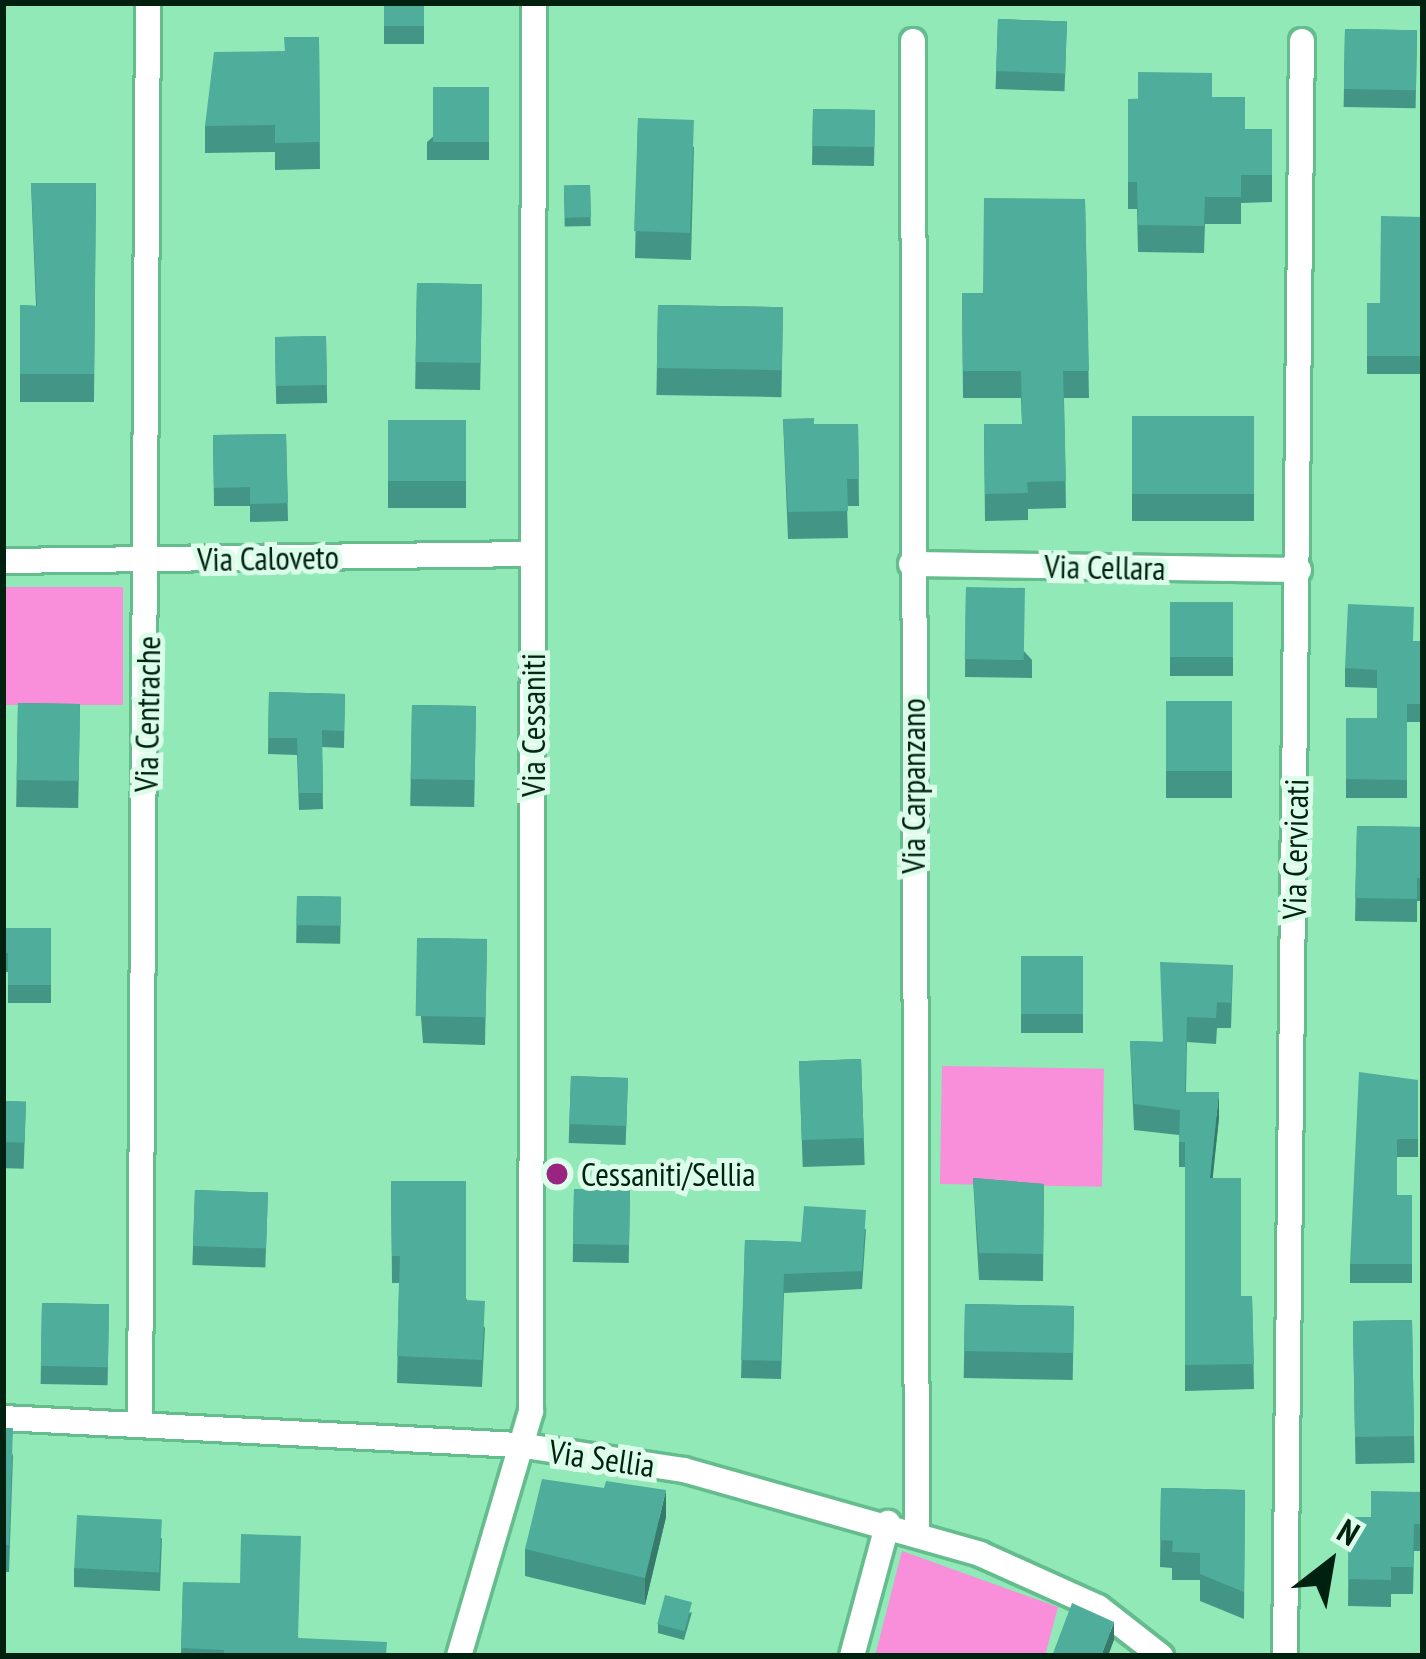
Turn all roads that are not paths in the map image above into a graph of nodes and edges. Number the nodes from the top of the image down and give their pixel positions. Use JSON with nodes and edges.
{"nodes":[{"id":1,"x":148,"y":3,"type":"edge"},
{"id":2,"x":534,"y":3,"type":"edge"},
{"id":3,"x":913,"y":41,"type":"dead end"},
{"id":4,"x":1302,"y":41,"type":"dead end"},
{"id":5,"x":533,"y":554,"type":"junction"},
{"id":6,"x":148,"y":560,"type":"junction"},
{"id":7,"x":3,"y":561,"type":"edge"},
{"id":8,"x":911,"y":564,"type":"junction"},
{"id":9,"x":1299,"y":570,"type":"junction"},
{"id":10,"x":3,"y":1418,"type":"edge"},
{"id":11,"x":140,"y":1424,"type":"junction"},
{"id":12,"x":518,"y":1445,"type":"junction"},
{"id":13,"x":888,"y":1523,"type":"junction"},
{"id":14,"x":917,"y":1532,"type":"junction"},
{"id":15,"x":459,"y":1656,"type":"edge"},
{"id":16,"x":852,"y":1656,"type":"edge"},
{"id":17,"x":1161,"y":1656,"type":"edge"},
{"id":18,"x":1285,"y":1656,"type":"edge"}],
"edges":[{"from":1,"to":6,"type":"street","name":"Via Centrache"},
{"from":2,"to":5,"type":"street","name":"Via Cessaniti"},
{"from":3,"to":8,"type":"street","name":"Via Carpanzano"},
{"from":4,"to":9,"type":"street","name":"Via Cervicati"},
{"from":5,"to":6,"type":"street","name":"Via Caloveto"},
{"from":5,"to":12,"type":"street","name":"Via Cessaniti"},
{"from":6,"to":7,"type":"street","name":"Via Caloveto"},
{"from":6,"to":11,"type":"street","name":"Via Centrache"},
{"from":8,"to":9,"type":"street","name":"Via Cellara"},
{"from":8,"to":14,"type":"street","name":"Via Carpanzano"},
{"from":9,"to":18,"type":"street","name":"Via Cervicati"},
{"from":10,"to":11,"type":"street","name":"Via Sellia"},
{"from":11,"to":12,"type":"street","name":"Via Sellia"},
{"from":12,"to":13,"type":"street","name":"Via Sellia"},
{"from":12,"to":15,"type":"street","name":"Via Cessaniti"},
{"from":13,"to":14,"type":"street","name":"Via Sellia"},
{"from":13,"to":16,"type":"street"},
{"from":14,"to":17,"type":"street","name":"Via Sellia"}]}
